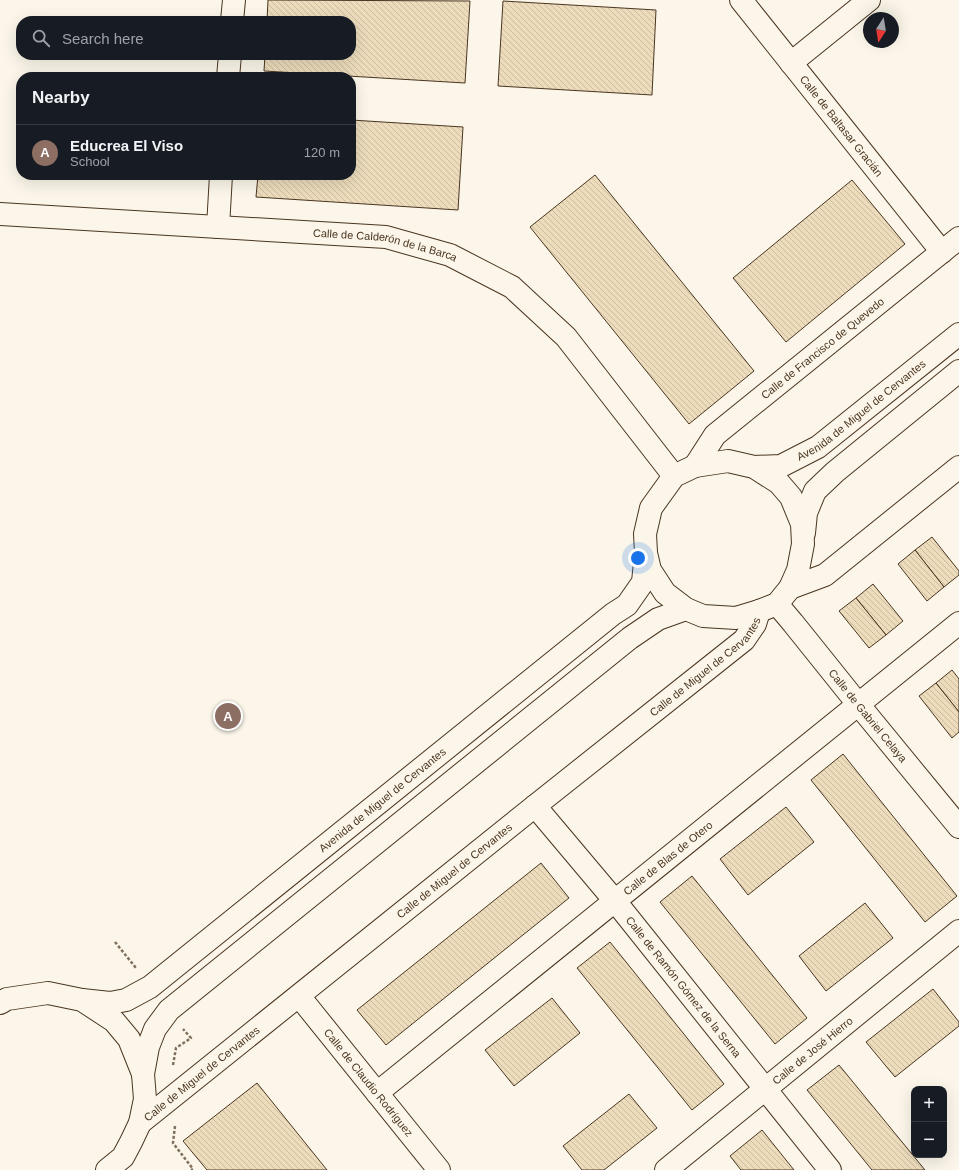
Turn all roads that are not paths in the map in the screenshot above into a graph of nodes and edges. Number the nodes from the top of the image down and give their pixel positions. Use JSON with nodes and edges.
{"nodes":[{"id":1,"x":234,"y":0,"type":"edge"},
{"id":2,"x":741,"y":0,"type":"edge"},
{"id":3,"x":869,"y":0,"type":"edge"},
{"id":4,"x":232,"y":16,"type":"edge"},
{"id":5,"x":230,"y":60,"type":"edge"},
{"id":6,"x":791,"y":62,"type":"junction"},
{"id":7,"x":228,"y":72,"type":"edge"},
{"id":8,"x":221,"y":180,"type":"edge"},
{"id":9,"x":0,"y":214,"type":"edge"},
{"id":10,"x":218,"y":227,"type":"junction"},
{"id":11,"x":959,"y":238,"type":"edge"},
{"id":12,"x":942,"y":252,"type":"junction"},
{"id":13,"x":959,"y":334,"type":"edge"},
{"id":14,"x":959,"y":372,"type":"edge"},
{"id":15,"x":695,"y":466,"type":"junction"},
{"id":16,"x":754,"y":467,"type":"junction"},
{"id":17,"x":959,"y":467,"type":"edge"},
{"id":18,"x":674,"y":476,"type":"junction"},
{"id":19,"x":803,"y":544,"type":"junction"},
{"id":20,"x":646,"y":553,"type":"junction"},
{"id":21,"x":776,"y":601,"type":"junction"},
{"id":22,"x":686,"y":609,"type":"junction"},
{"id":23,"x":959,"y":623,"type":"edge"},
{"id":24,"x":858,"y":704,"type":"junction"},
{"id":25,"x":535,"y":806,"type":"junction"},
{"id":26,"x":959,"y":827,"type":"edge"},
{"id":27,"x":615,"y":901,"type":"junction"},
{"id":28,"x":959,"y":931,"type":"edge"},
{"id":29,"x":298,"y":996,"type":"junction"},
{"id":30,"x":82,"y":1000,"type":"junction"},
{"id":31,"x":2,"y":1001,"type":"edge"},
{"id":32,"x":143,"y":1074,"type":"junction"},
{"id":33,"x":766,"y":1090,"type":"junction"},
{"id":34,"x":377,"y":1093,"type":"junction"},
{"id":35,"x":140,"y":1123,"type":"junction"},
{"id":36,"x":131,"y":1142,"type":"junction"},
{"id":37,"x":107,"y":1170,"type":"edge"},
{"id":38,"x":133,"y":1170,"type":"edge"},
{"id":39,"x":439,"y":1170,"type":"edge"},
{"id":40,"x":666,"y":1170,"type":"edge"},
{"id":41,"x":830,"y":1170,"type":"edge"}],
"edges":[{"from":1,"to":4,"type":"street"},
{"from":2,"to":6,"type":"street","name":"Calle de Baltasar Gracián"},
{"from":3,"to":6,"type":"street"},
{"from":5,"to":7,"type":"street"},
{"from":6,"to":12,"type":"street","name":"Calle de Baltasar Gracián"},
{"from":8,"to":10,"type":"street"},
{"from":9,"to":10,"type":"street","name":"Calle de Calderón de la Barca"},
{"from":10,"to":18,"type":"street","name":"Calle de Calderón de la Barca"},
{"from":11,"to":12,"type":"street","name":"Calle de Francisco de Quevedo"},
{"from":12,"to":15,"type":"street","name":"Calle de Francisco de Quevedo"},
{"from":13,"to":16,"type":"street","name":"Avenida de Miguel de Cervantes"},
{"from":14,"to":19,"type":"street"},
{"from":15,"to":16,"type":"street"},
{"from":15,"to":18,"type":"street"},
{"from":16,"to":19,"type":"street"},
{"from":17,"to":21,"type":"street"},
{"from":18,"to":20,"type":"street"},
{"from":19,"to":21,"type":"street","name":"Calle de Miguel de Cervantes"},
{"from":20,"to":22,"type":"street"},
{"from":20,"to":30,"type":"street","name":"Avenida de Miguel de Cervantes"},
{"from":21,"to":22,"type":"street"},
{"from":21,"to":24,"type":"street","name":"Calle de Gabriel Celaya"},
{"from":21,"to":25,"type":"street","name":"Calle de Miguel de Cervantes"},
{"from":22,"to":32,"type":"street"},
{"from":23,"to":24,"type":"street","name":"Calle de Blas de Otero"},
{"from":24,"to":26,"type":"street","name":"Calle de Gabriel Celaya"},
{"from":24,"to":27,"type":"street","name":"Calle de Blas de Otero"},
{"from":25,"to":27,"type":"street","name":"Calle de Ramón Gómez de la Serna"},
{"from":25,"to":29,"type":"street","name":"Calle de Miguel de Cervantes"},
{"from":27,"to":33,"type":"street","name":"Calle de Ramón Gómez de la Serna"},
{"from":27,"to":34,"type":"street","name":"Calle de Blas de Otero"},
{"from":28,"to":33,"type":"street","name":"Calle de José Hierro"},
{"from":29,"to":34,"type":"street","name":"Calle de Claudio Rodríguez"},
{"from":29,"to":35,"type":"street","name":"Calle de Miguel de Cervantes"},
{"from":30,"to":31,"type":"street"},
{"from":30,"to":32,"type":"street"},
{"from":32,"to":35,"type":"street"},
{"from":33,"to":40,"type":"street","name":"Calle de José Hierro"},
{"from":33,"to":41,"type":"street","name":"Calle de Ramón Gómez de la Serna"},
{"from":34,"to":39,"type":"street","name":"Calle de Claudio Rodríguez"},
{"from":35,"to":36,"type":"street"},
{"from":36,"to":37,"type":"street"},
{"from":36,"to":38,"type":"street"}]}
